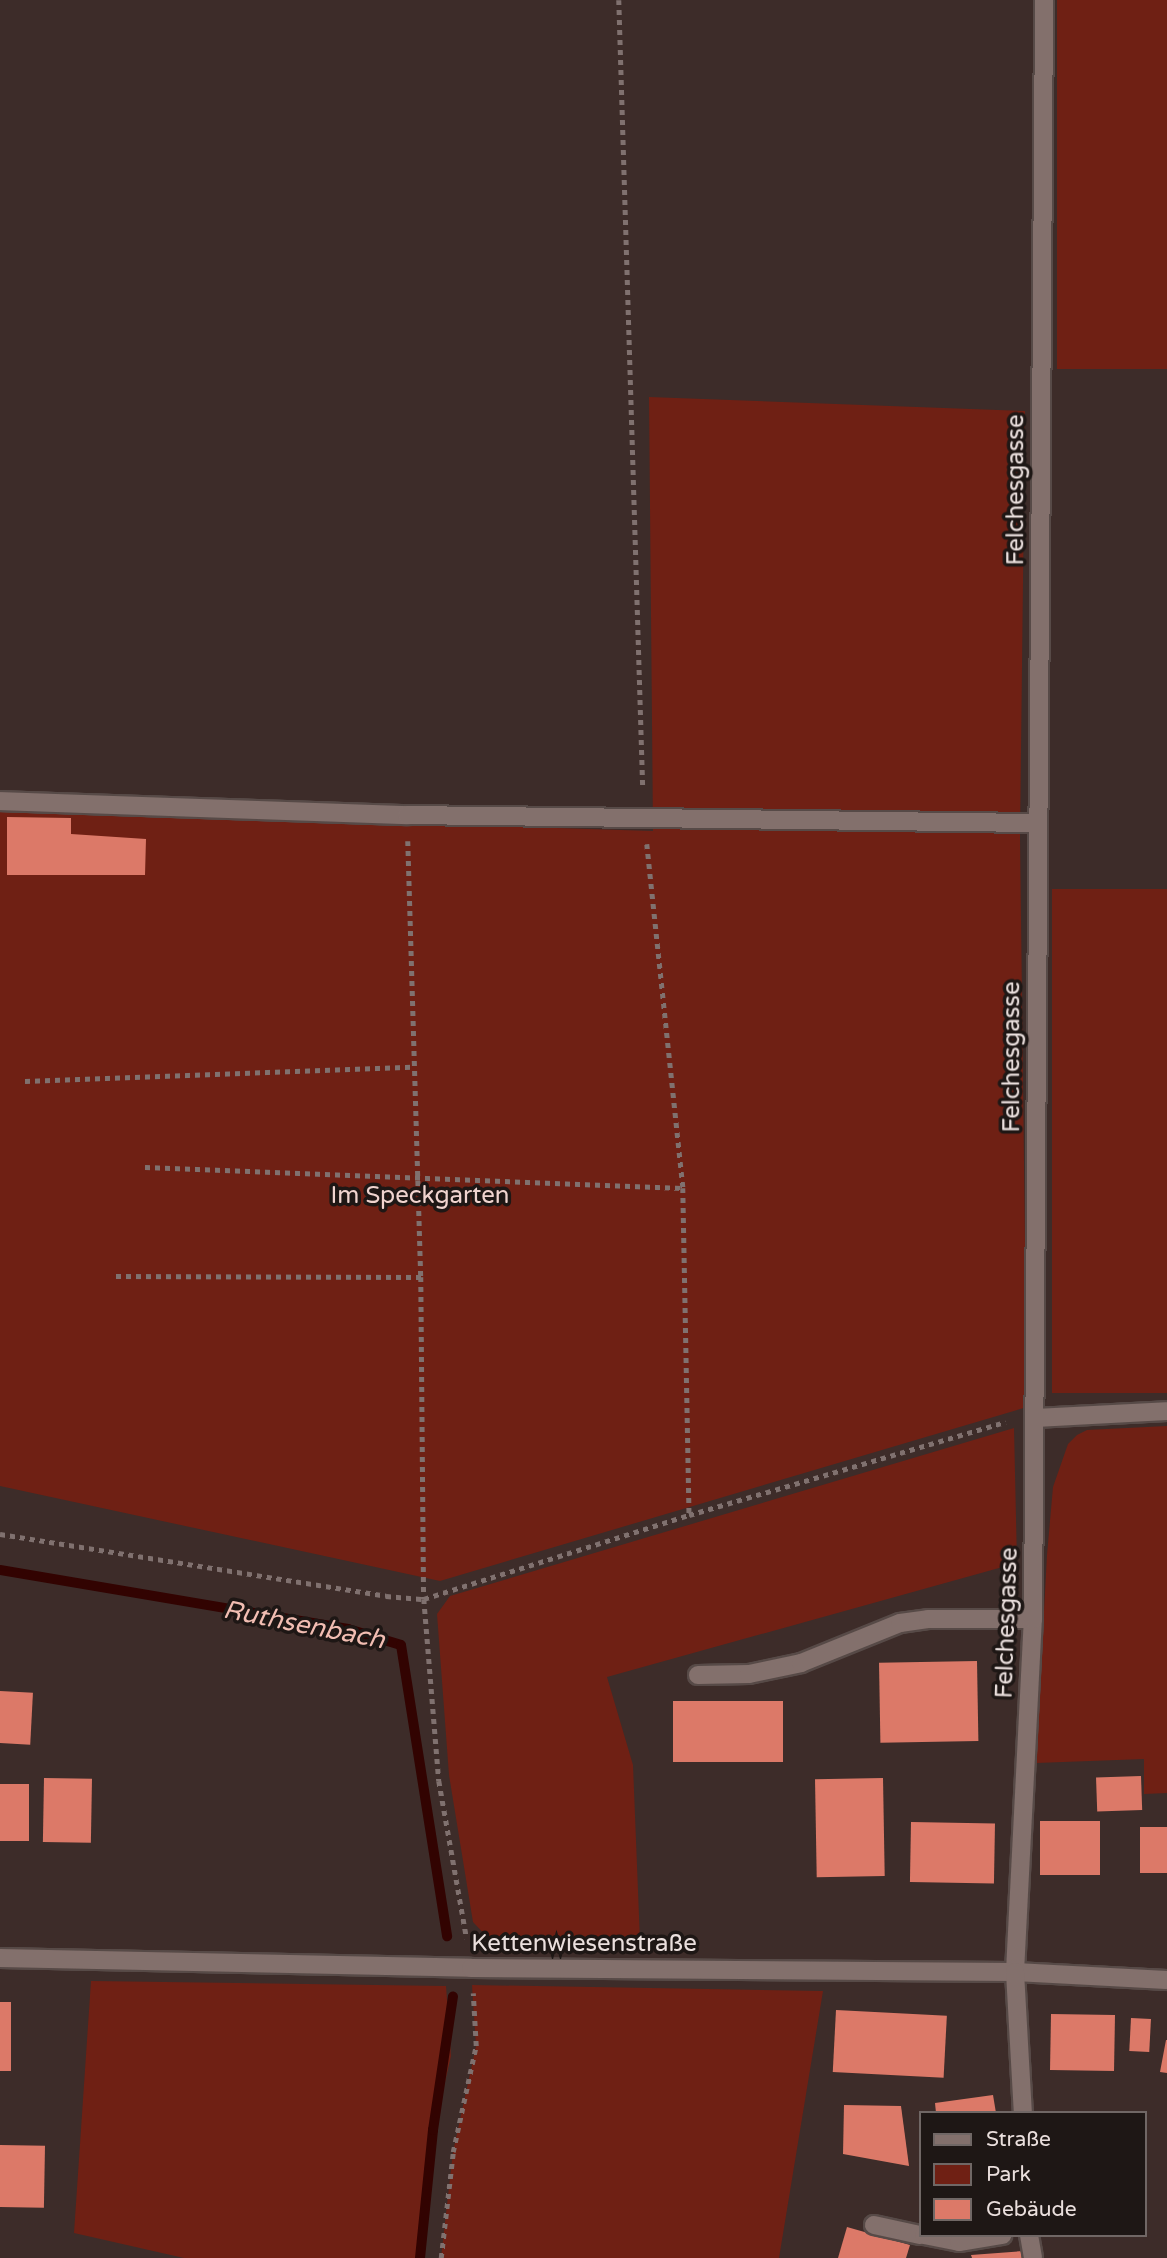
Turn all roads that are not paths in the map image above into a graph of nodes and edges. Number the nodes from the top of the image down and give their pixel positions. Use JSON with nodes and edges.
{"nodes":[{"id":1,"x":1044,"y":0,"type":"edge"},
{"id":2,"x":0,"y":800,"type":"edge"},
{"id":3,"x":1037,"y":823,"type":"junction"},
{"id":4,"x":1167,"y":1411,"type":"edge"},
{"id":5,"x":1035,"y":1418,"type":"junction"},
{"id":6,"x":1033,"y":1619,"type":"junction"},
{"id":7,"x":698,"y":1675,"type":"dead end"},
{"id":8,"x":0,"y":1958,"type":"edge"},
{"id":9,"x":1015,"y":1972,"type":"junction"},
{"id":10,"x":1167,"y":1980,"type":"edge"},
{"id":11,"x":1023,"y":2111,"type":"edge"},
{"id":12,"x":874,"y":2225,"type":"dead end"},
{"id":13,"x":918,"y":2234,"type":"edge"},
{"id":14,"x":933,"y":2237,"type":"edge"},
{"id":15,"x":990,"y":2237,"type":"edge"},
{"id":16,"x":1030,"y":2237,"type":"edge"},
{"id":17,"x":1033,"y":2258,"type":"edge"}],
"edges":[{"from":1,"to":3,"type":"street","name":"Felchesgasse"},
{"from":2,"to":3,"type":"street"},
{"from":3,"to":5,"type":"street","name":"Felchesgasse"},
{"from":4,"to":5,"type":"street"},
{"from":5,"to":6,"type":"street","name":"Felchesgasse"},
{"from":6,"to":7,"type":"street"},
{"from":6,"to":9,"type":"street","name":"Felchesgasse"},
{"from":8,"to":9,"type":"street","name":"Kettenwiesenstraße"},
{"from":9,"to":10,"type":"street","name":"Kettenwiesenstraße"},
{"from":9,"to":11,"type":"street","name":"Felchesgasse"},
{"from":12,"to":13,"type":"street"},
{"from":14,"to":15,"type":"street"},
{"from":16,"to":17,"type":"street"}]}
